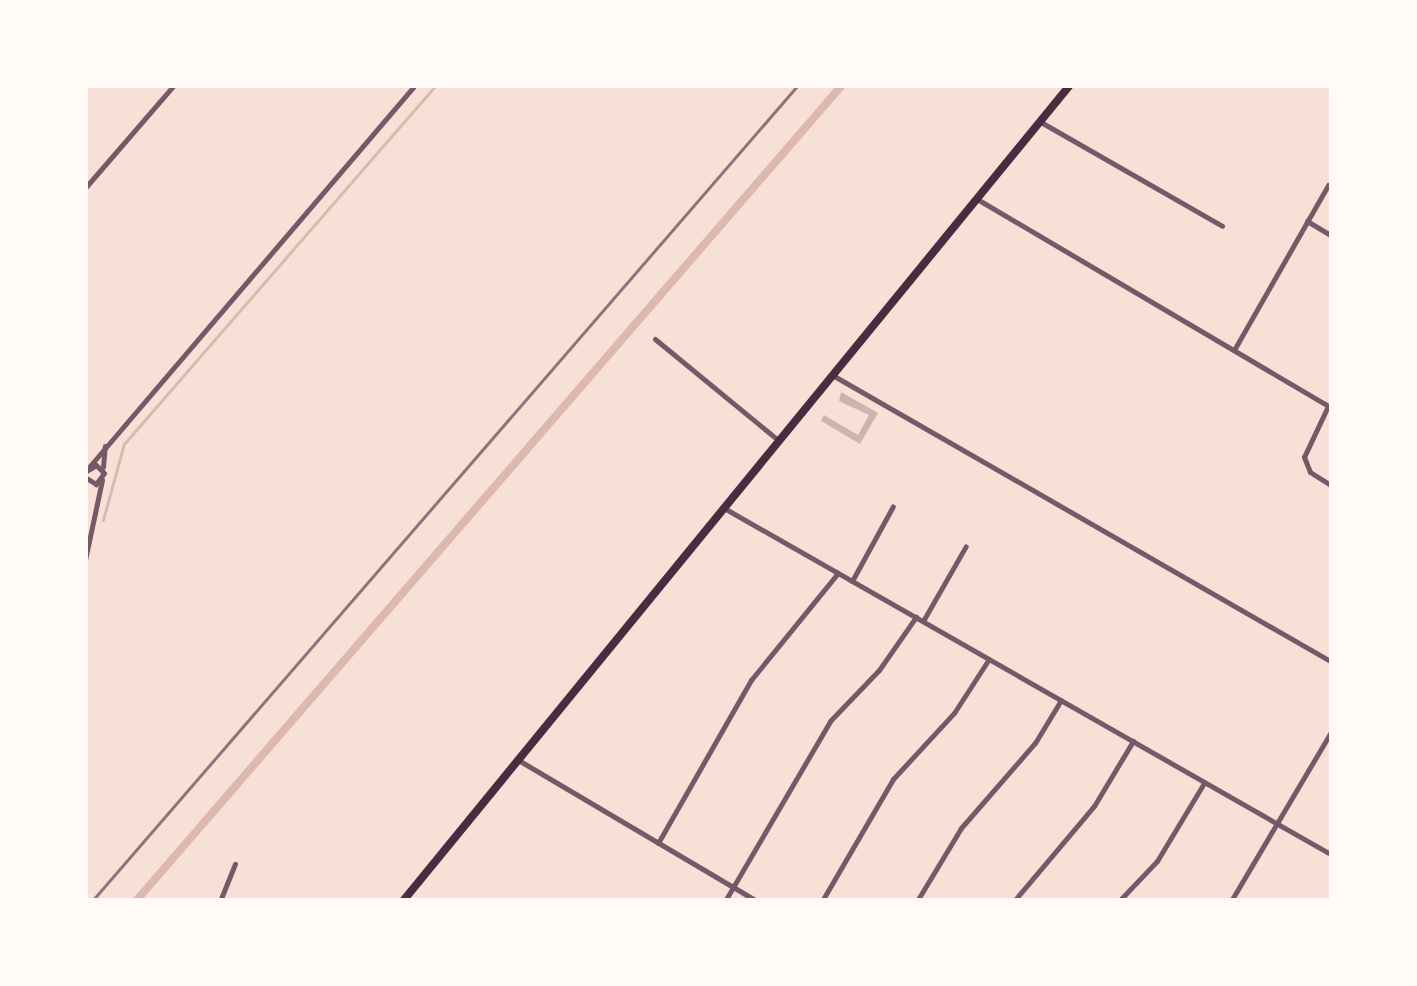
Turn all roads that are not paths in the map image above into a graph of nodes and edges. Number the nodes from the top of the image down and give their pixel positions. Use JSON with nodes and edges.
{"nodes":[{"id":1,"x":174,"y":85,"type":"edge"},
{"id":2,"x":415,"y":85,"type":"edge"},
{"id":3,"x":1070,"y":85,"type":"edge"},
{"id":4,"x":1040,"y":121,"type":"junction"},
{"id":5,"x":1328,"y":185,"type":"dead end"},
{"id":6,"x":85,"y":188,"type":"edge"},
{"id":7,"x":977,"y":199,"type":"junction"},
{"id":8,"x":1307,"y":221,"type":"junction"},
{"id":9,"x":1222,"y":226,"type":"dead end"},
{"id":10,"x":1332,"y":236,"type":"edge"},
{"id":11,"x":655,"y":338,"type":"dead end"},
{"id":12,"x":1234,"y":350,"type":"junction"},
{"id":13,"x":834,"y":376,"type":"junction"},
{"id":14,"x":1330,"y":407,"type":"edge"},
{"id":15,"x":779,"y":441,"type":"junction"},
{"id":16,"x":105,"y":446,"type":"junction"},
{"id":17,"x":103,"y":471,"type":"junction"},
{"id":18,"x":86,"y":475,"type":"edge"},
{"id":19,"x":102,"y":480,"type":"junction"},
{"id":20,"x":1332,"y":486,"type":"edge"},
{"id":21,"x":99,"y":498,"type":"junction"},
{"id":22,"x":894,"y":506,"type":"dead end"},
{"id":23,"x":724,"y":508,"type":"junction"},
{"id":24,"x":966,"y":546,"type":"dead end"},
{"id":25,"x":85,"y":560,"type":"edge"},
{"id":26,"x":838,"y":573,"type":"junction"},
{"id":27,"x":852,"y":581,"type":"junction"},
{"id":28,"x":919,"y":619,"type":"junction"},
{"id":29,"x":989,"y":659,"type":"junction"},
{"id":30,"x":1332,"y":662,"type":"edge"},
{"id":31,"x":1061,"y":700,"type":"junction"},
{"id":32,"x":1332,"y":733,"type":"edge"},
{"id":33,"x":1133,"y":742,"type":"junction"},
{"id":34,"x":520,"y":760,"type":"junction"},
{"id":35,"x":1204,"y":782,"type":"junction"},
{"id":36,"x":1277,"y":824,"type":"junction"},
{"id":37,"x":658,"y":842,"type":"junction"},
{"id":38,"x":1332,"y":855,"type":"edge"},
{"id":39,"x":235,"y":864,"type":"dead end"},
{"id":40,"x":734,"y":888,"type":"junction"},
{"id":41,"x":220,"y":901,"type":"edge"},
{"id":42,"x":403,"y":901,"type":"edge"},
{"id":43,"x":725,"y":901,"type":"edge"},
{"id":44,"x":757,"y":901,"type":"edge"},
{"id":45,"x":822,"y":901,"type":"edge"},
{"id":46,"x":918,"y":901,"type":"edge"},
{"id":47,"x":1014,"y":901,"type":"edge"},
{"id":48,"x":1119,"y":901,"type":"edge"},
{"id":49,"x":1231,"y":901,"type":"edge"}],
"edges":[{"from":1,"to":6,"type":"street"},
{"from":2,"to":16,"type":"street"},
{"from":3,"to":4,"type":"main road"},
{"from":4,"to":7,"type":"main road"},
{"from":4,"to":9,"type":"street"},
{"from":5,"to":8,"type":"street"},
{"from":7,"to":12,"type":"street"},
{"from":7,"to":13,"type":"main road"},
{"from":8,"to":10,"type":"street"},
{"from":8,"to":12,"type":"street"},
{"from":11,"to":15,"type":"street"},
{"from":12,"to":14,"type":"street"},
{"from":13,"to":15,"type":"main road"},
{"from":13,"to":30,"type":"street"},
{"from":14,"to":20,"type":"street"},
{"from":15,"to":23,"type":"main road"},
{"from":16,"to":17,"type":"street"},
{"from":16,"to":18,"type":"street"},
{"from":17,"to":18,"type":"street"},
{"from":17,"to":19,"type":"street"},
{"from":18,"to":19,"type":"street"},
{"from":18,"to":21,"type":"street"},
{"from":19,"to":21,"type":"street"},
{"from":21,"to":25,"type":"street"},
{"from":22,"to":27,"type":"street"},
{"from":23,"to":26,"type":"street"},
{"from":23,"to":34,"type":"main road"},
{"from":24,"to":28,"type":"street"},
{"from":26,"to":27,"type":"street"},
{"from":26,"to":37,"type":"street"},
{"from":27,"to":28,"type":"street"},
{"from":28,"to":29,"type":"street"},
{"from":28,"to":40,"type":"street"},
{"from":29,"to":31,"type":"street"},
{"from":29,"to":45,"type":"street"},
{"from":31,"to":33,"type":"street"},
{"from":31,"to":46,"type":"street"},
{"from":32,"to":36,"type":"street"},
{"from":33,"to":35,"type":"street"},
{"from":33,"to":47,"type":"street"},
{"from":34,"to":37,"type":"street"},
{"from":34,"to":42,"type":"main road"},
{"from":35,"to":36,"type":"street"},
{"from":35,"to":48,"type":"street"},
{"from":36,"to":38,"type":"street"},
{"from":36,"to":49,"type":"street"},
{"from":37,"to":40,"type":"street"},
{"from":39,"to":41,"type":"street"},
{"from":40,"to":43,"type":"street"},
{"from":40,"to":44,"type":"street"}]}
